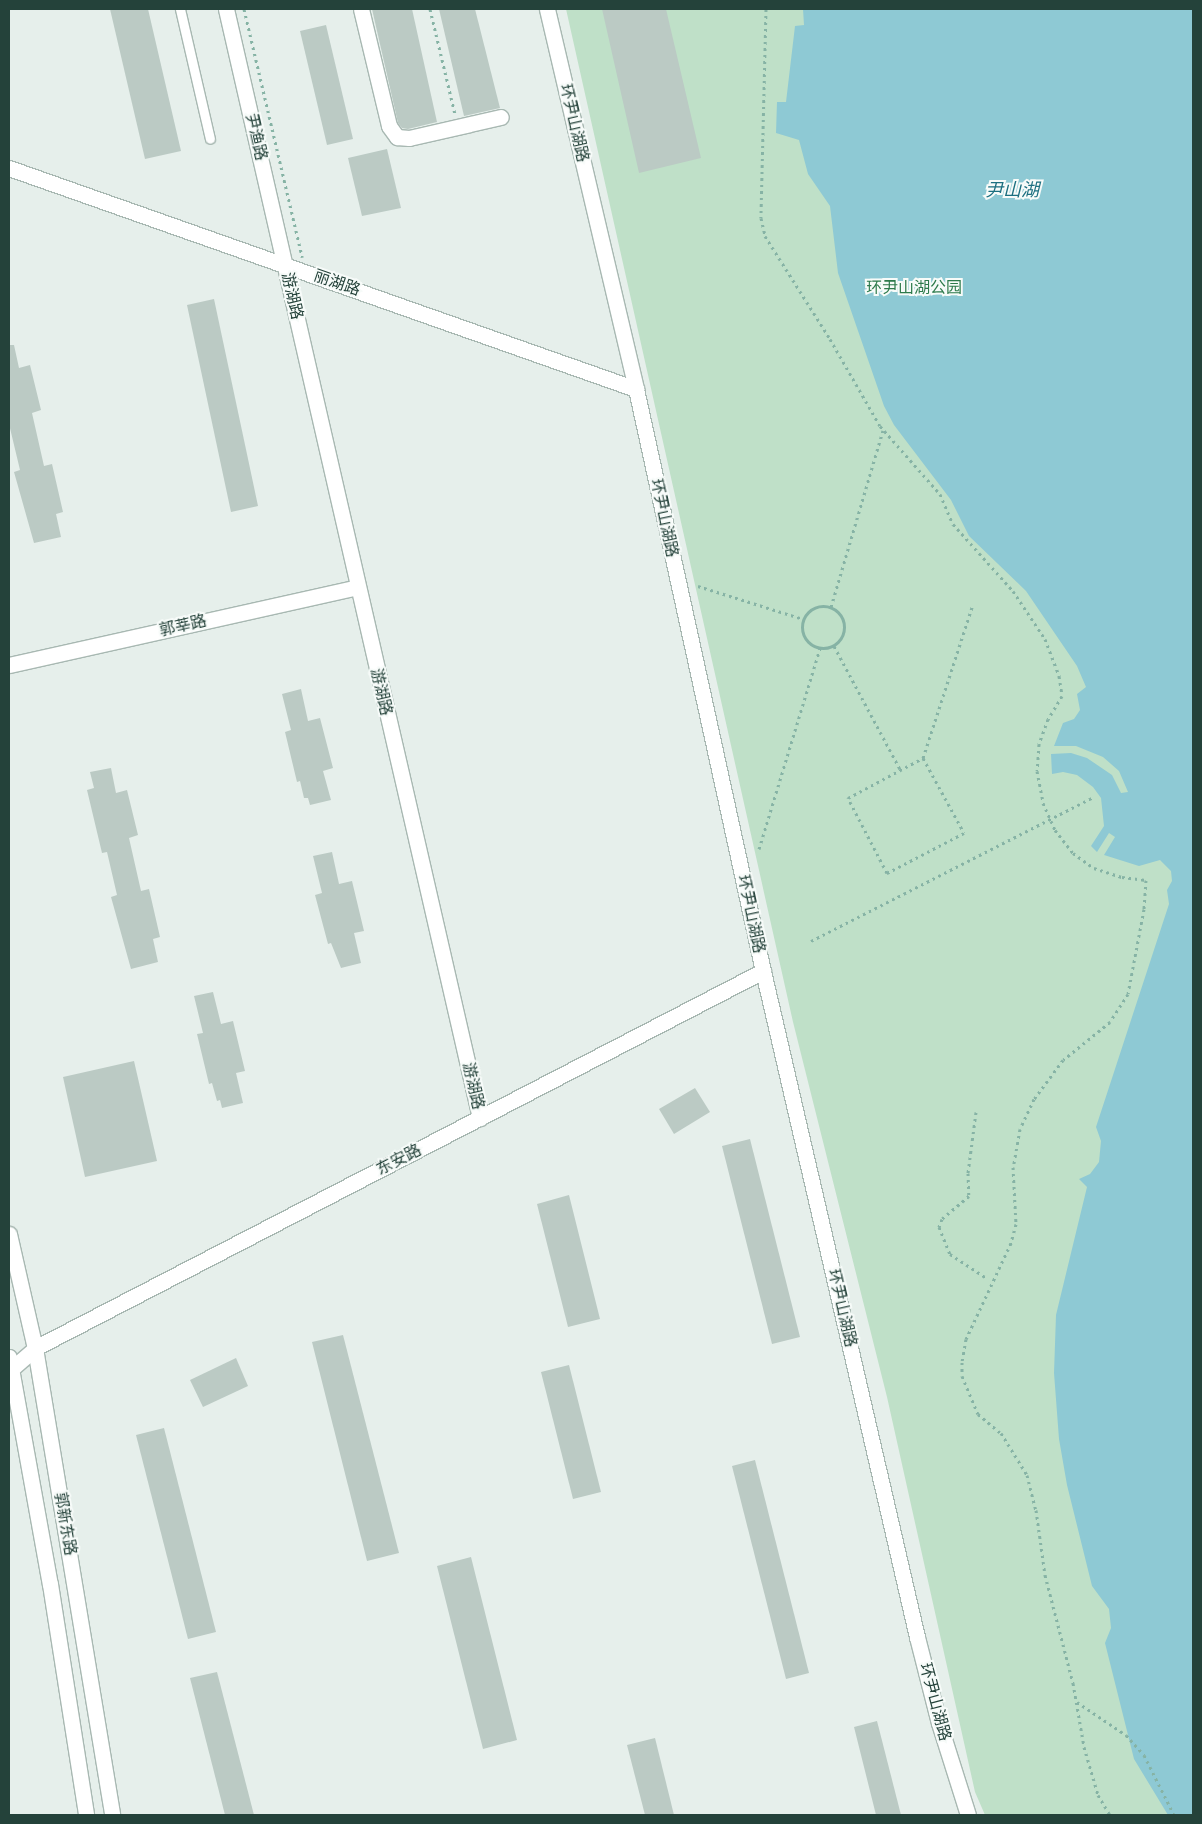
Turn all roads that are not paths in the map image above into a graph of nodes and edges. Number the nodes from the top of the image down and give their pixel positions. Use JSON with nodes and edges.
{"nodes":[{"id":1,"x":180,"y":9,"type":"edge"},
{"id":2,"x":226,"y":9,"type":"edge"},
{"id":3,"x":361,"y":9,"type":"edge"},
{"id":4,"x":547,"y":9,"type":"edge"},
{"id":5,"x":502,"y":117,"type":"dead end"},
{"id":6,"x":210,"y":139,"type":"dead end"},
{"id":7,"x":9,"y":168,"type":"edge"},
{"id":8,"x":285,"y":264,"type":"junction"},
{"id":9,"x":636,"y":389,"type":"junction"},
{"id":10,"x":357,"y":587,"type":"junction"},
{"id":11,"x":9,"y":666,"type":"edge"},
{"id":12,"x":763,"y":970,"type":"junction"},
{"id":13,"x":480,"y":1118,"type":"junction"},
{"id":14,"x":9,"y":1234,"type":"edge"},
{"id":15,"x":35,"y":1348,"type":"junction"},
{"id":16,"x":9,"y":1353,"type":"edge"},
{"id":17,"x":10,"y":1366,"type":"edge"},
{"id":18,"x":86,"y":1815,"type":"edge"},
{"id":19,"x":112,"y":1815,"type":"edge"},
{"id":20,"x":968,"y":1815,"type":"edge"}],
"edges":[{"from":1,"to":6,"type":"lane"},
{"from":2,"to":8,"type":"street","name":"尹渔路"},
{"from":3,"to":5,"type":"street"},
{"from":4,"to":9,"type":"street","name":"环尹山湖路"},
{"from":7,"to":8,"type":"street","name":"丽湖路"},
{"from":8,"to":9,"type":"street","name":"丽湖路"},
{"from":8,"to":10,"type":"street","name":"游湖路"},
{"from":9,"to":12,"type":"street","name":"环尹山湖路"},
{"from":10,"to":11,"type":"street","name":"郭莘路"},
{"from":10,"to":13,"type":"street","name":"游湖路"},
{"from":12,"to":13,"type":"street","name":"东安路"},
{"from":12,"to":20,"type":"street","name":"环尹山湖路"},
{"from":13,"to":15,"type":"street","name":"东安路"},
{"from":14,"to":15,"type":"street","name":"郭新东路"},
{"from":15,"to":16,"type":"street","name":"东安路"},
{"from":15,"to":17,"type":"street","name":"东安路"},
{"from":15,"to":19,"type":"street","name":"郭新东路"},
{"from":17,"to":18,"type":"street","name":"郭新东路"}]}
